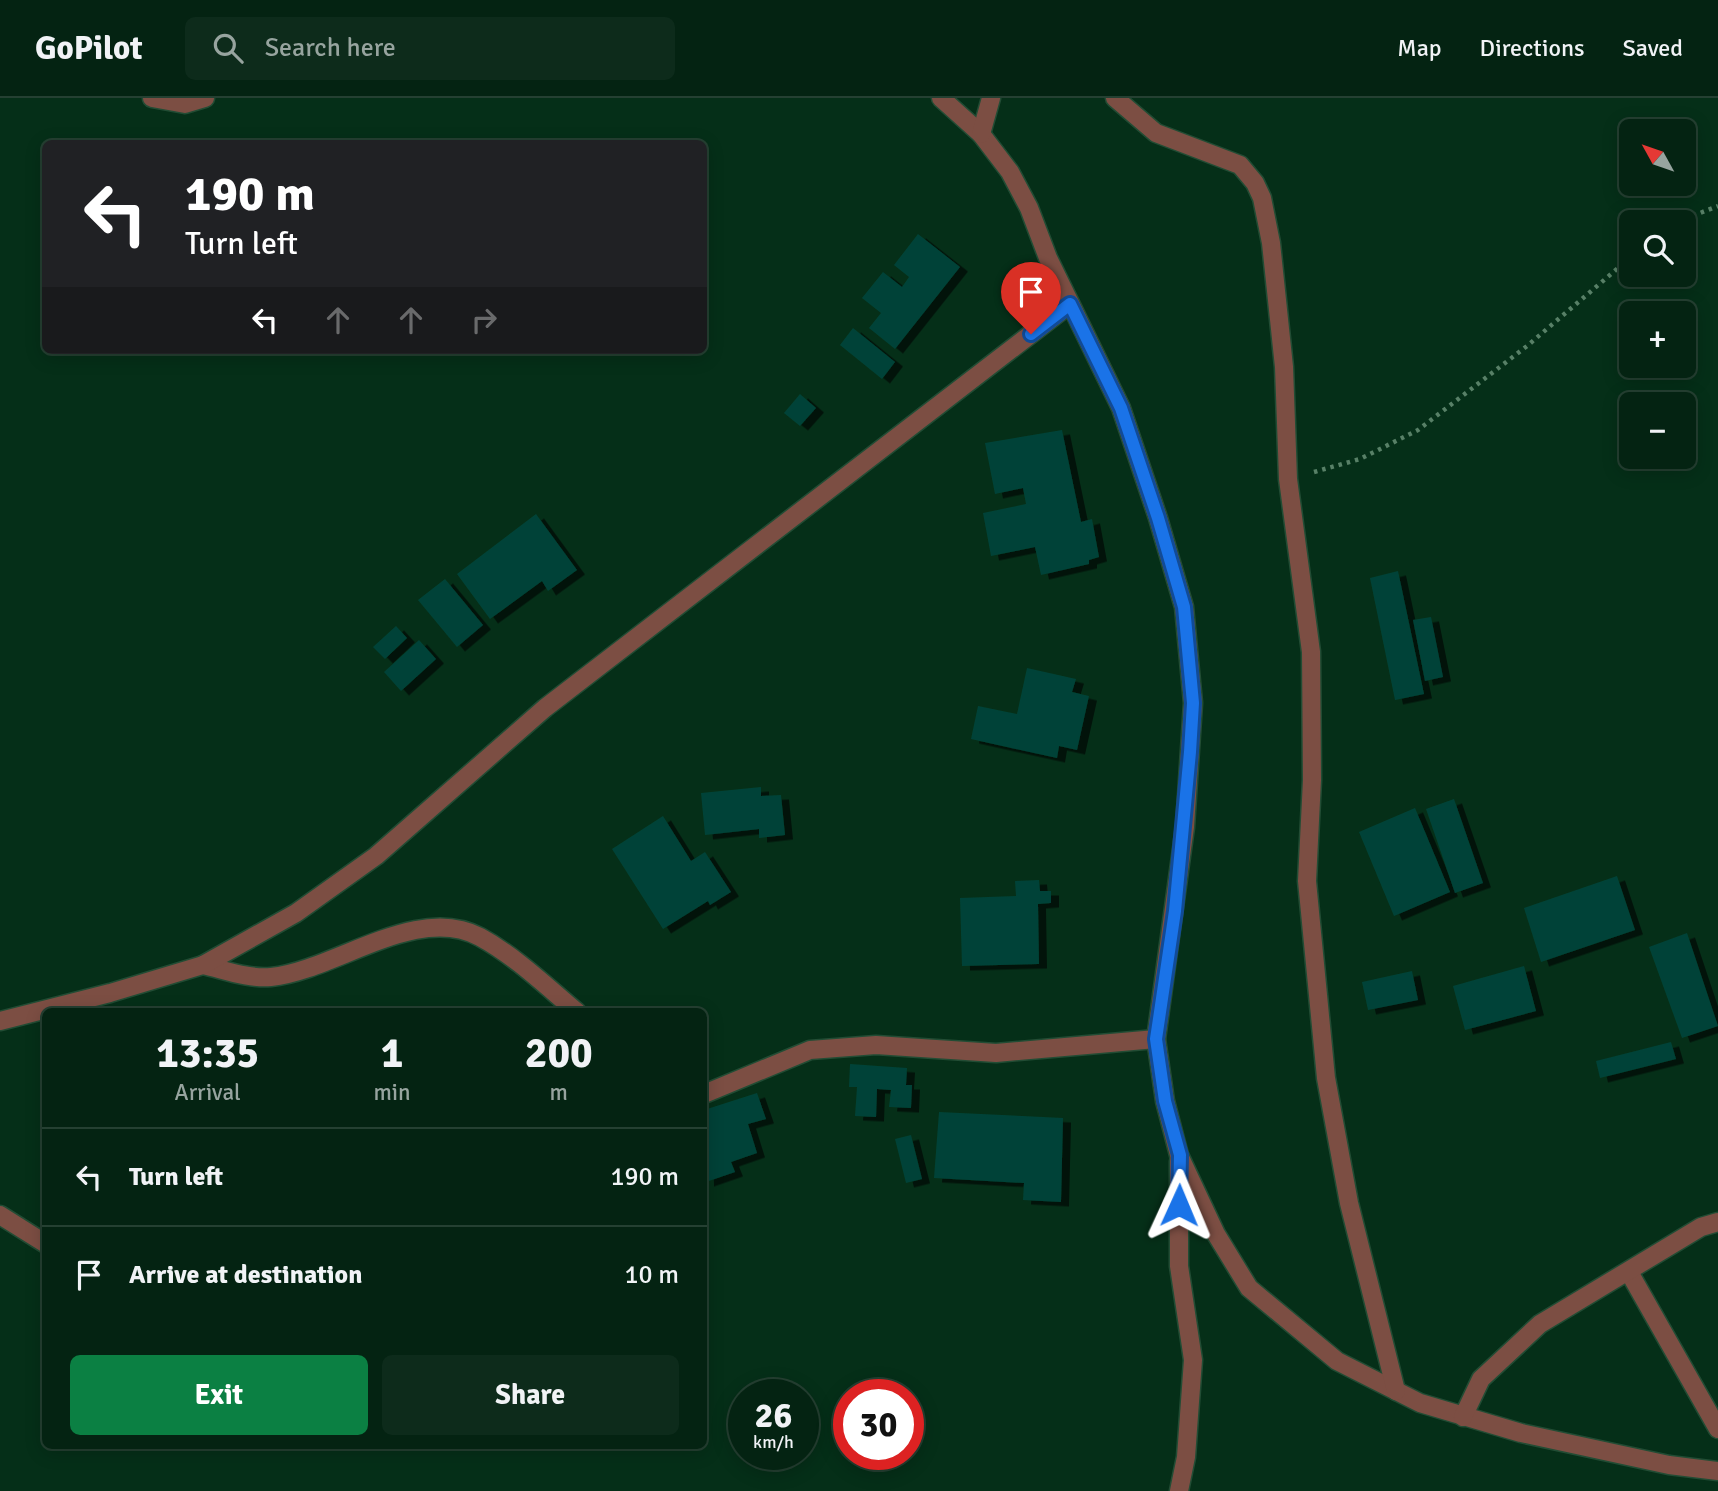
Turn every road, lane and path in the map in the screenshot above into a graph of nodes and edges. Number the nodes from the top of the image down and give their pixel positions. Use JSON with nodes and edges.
{"nodes":[{"id":1,"x":152,"y":98,"type":"edge"},
{"id":2,"x":205,"y":98,"type":"edge"},
{"id":3,"x":941,"y":98,"type":"edge"},
{"id":4,"x":991,"y":98,"type":"edge"},
{"id":5,"x":1115,"y":98,"type":"edge"},
{"id":6,"x":981,"y":134,"type":"junction"},
{"id":7,"x":1718,"y":206,"type":"edge"},
{"id":8,"x":1696,"y":215,"type":"edge"},
{"id":9,"x":1619,"y":267,"type":"edge"},
{"id":10,"x":1070,"y":304,"type":"junction"},
{"id":11,"x":1288,"y":479,"type":"junction"},
{"id":12,"x":203,"y":965,"type":"junction"},
{"id":13,"x":51,"y":1008,"type":"edge"},
{"id":14,"x":572,"y":1008,"type":"edge"},
{"id":15,"x":42,"y":1010,"type":"edge"},
{"id":16,"x":0,"y":1021,"type":"edge"},
{"id":17,"x":1156,"y":1039,"type":"junction"},
{"id":18,"x":707,"y":1093,"type":"edge"},
{"id":19,"x":1180,"y":1155,"type":"junction"},
{"id":20,"x":0,"y":1215,"type":"edge"},
{"id":21,"x":1718,"y":1222,"type":"edge"},
{"id":22,"x":42,"y":1241,"type":"edge"},
{"id":23,"x":1629,"y":1272,"type":"junction"},
{"id":24,"x":1396,"y":1391,"type":"junction"},
{"id":25,"x":1463,"y":1417,"type":"junction"},
{"id":26,"x":1718,"y":1429,"type":"edge"},
{"id":27,"x":1718,"y":1471,"type":"edge"},
{"id":28,"x":1179,"y":1491,"type":"edge"}],
"edges":[{"from":1,"to":2,"type":"street"},
{"from":3,"to":6,"type":"street"},
{"from":4,"to":6,"type":"street"},
{"from":5,"to":11,"type":"street"},
{"from":6,"to":10,"type":"street"},
{"from":7,"to":8,"type":"path"},
{"from":9,"to":11,"type":"path"},
{"from":10,"to":12,"type":"street"},
{"from":10,"to":17,"type":"street"},
{"from":11,"to":24,"type":"street"},
{"from":12,"to":13,"type":"street"},
{"from":12,"to":14,"type":"street"},
{"from":15,"to":16,"type":"street"},
{"from":17,"to":18,"type":"street"},
{"from":17,"to":19,"type":"street"},
{"from":19,"to":24,"type":"street"},
{"from":19,"to":28,"type":"street"},
{"from":20,"to":22,"type":"street"},
{"from":21,"to":23,"type":"street"},
{"from":23,"to":25,"type":"street"},
{"from":23,"to":26,"type":"street"},
{"from":24,"to":25,"type":"street"},
{"from":25,"to":27,"type":"street"}]}
